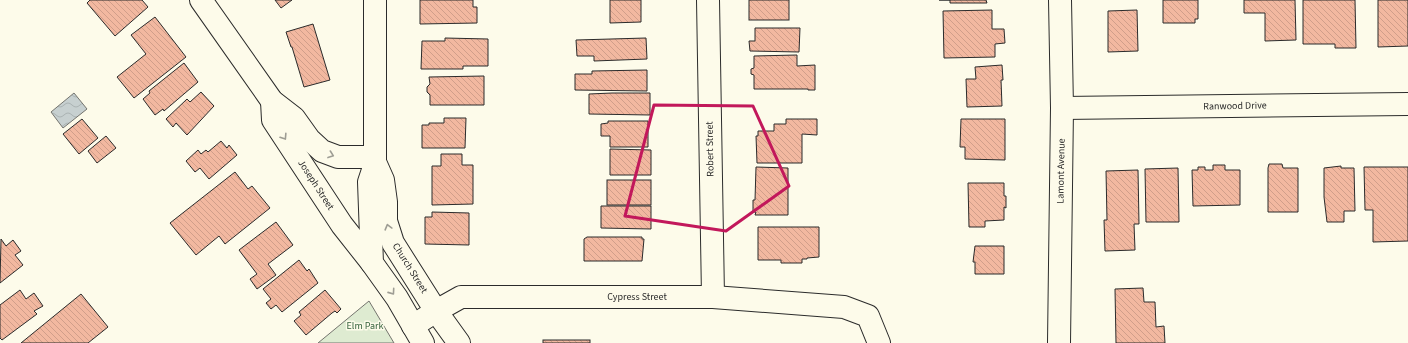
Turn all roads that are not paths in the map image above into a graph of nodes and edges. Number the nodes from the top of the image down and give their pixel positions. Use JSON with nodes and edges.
{"nodes":[{"id":1,"x":202,"y":0,"type":"edge"},
{"id":2,"x":374,"y":0,"type":"edge"},
{"id":3,"x":708,"y":0,"type":"edge"},
{"id":4,"x":1060,"y":0,"type":"edge"},
{"id":5,"x":272,"y":101,"type":"junction"},
{"id":6,"x":1408,"y":104,"type":"edge"},
{"id":7,"x":1062,"y":108,"type":"junction"},
{"id":8,"x":375,"y":160,"type":"junction"},
{"id":9,"x":372,"y":263,"type":"junction"},
{"id":10,"x":713,"y":298,"type":"junction"},
{"id":11,"x":436,"y":311,"type":"junction"},
{"id":12,"x":418,"y":335,"type":"edge"},
{"id":13,"x":459,"y":343,"type":"edge"},
{"id":14,"x":879,"y":343,"type":"edge"},
{"id":15,"x":1059,"y":343,"type":"edge"}],
"edges":[{"from":1,"to":5,"type":"street"},
{"from":2,"to":8,"type":"street","name":"Church Street"},
{"from":3,"to":10,"type":"street","name":"Robert Street"},
{"from":4,"to":7,"type":"street","name":"Lamont Avenue"},
{"from":5,"to":8,"type":"street","one_way":true},
{"from":5,"to":9,"type":"street","name":"Joseph Street","one_way":true},
{"from":6,"to":7,"type":"street","name":"Ranwood Drive"},
{"from":7,"to":15,"type":"street","name":"Lamont Avenue"},
{"from":8,"to":9,"type":"street","name":"Church Street"},
{"from":11,"to":8,"type":"street","name":"Church Street","one_way":true},
{"from":9,"to":12,"type":"street","one_way":true},
{"from":10,"to":11,"type":"street","name":"Cypress Street"},
{"from":10,"to":14,"type":"street","name":"Cypress Street"},
{"from":11,"to":12,"type":"street","name":"Cypress Street"},
{"from":11,"to":13,"type":"street","name":"Church Street"}]}
